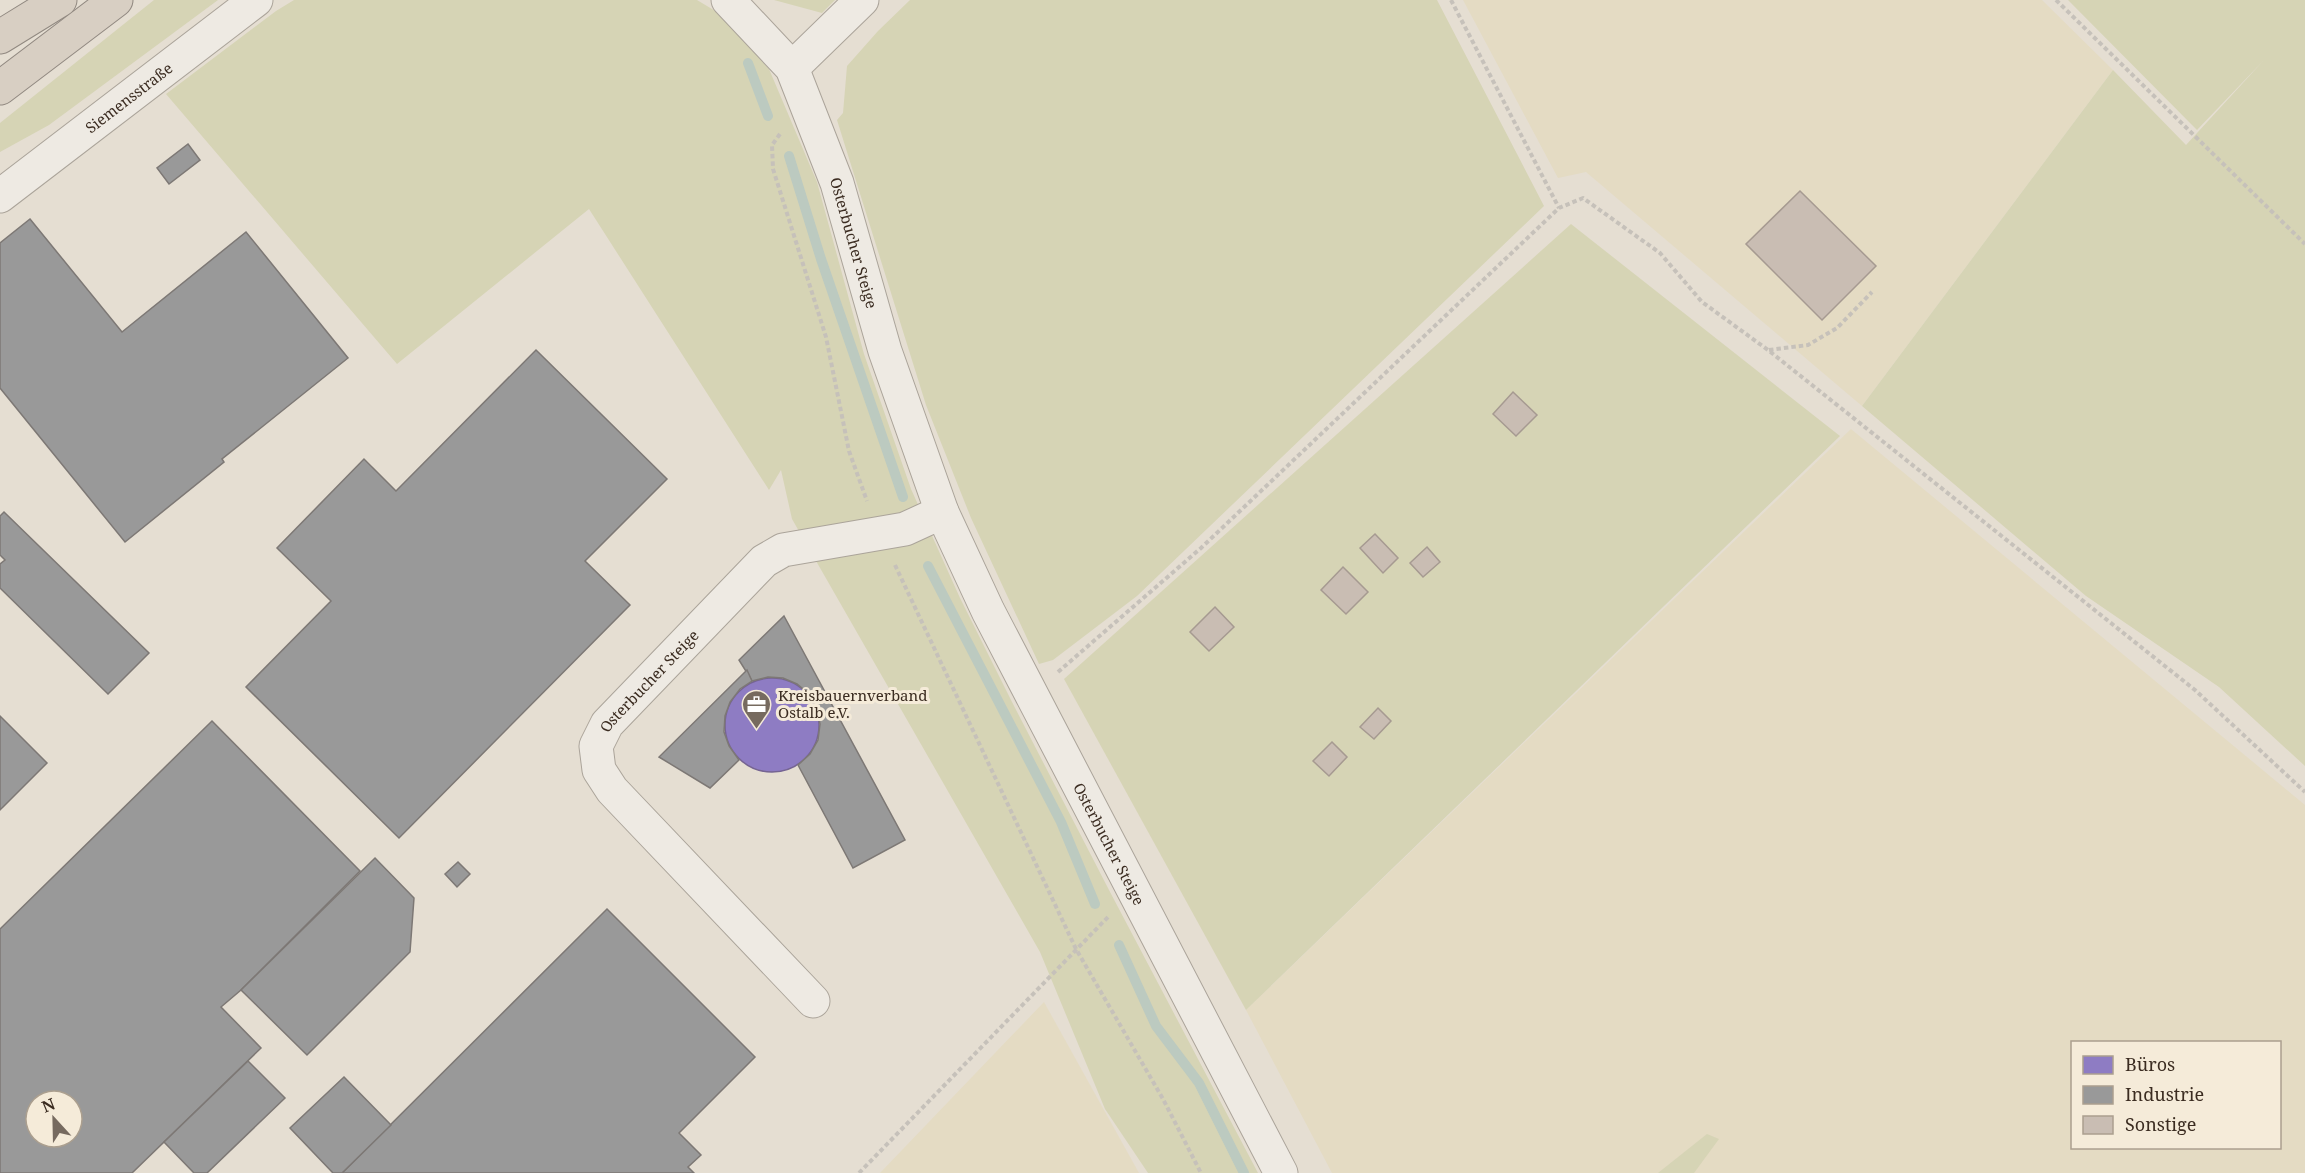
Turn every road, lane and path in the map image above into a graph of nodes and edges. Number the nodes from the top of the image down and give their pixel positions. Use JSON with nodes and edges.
{"nodes":[{"id":1,"x":60,"y":0,"type":"edge"},
{"id":2,"x":116,"y":0,"type":"edge"},
{"id":3,"x":256,"y":0,"type":"edge"},
{"id":4,"x":728,"y":0,"type":"edge"},
{"id":5,"x":862,"y":0,"type":"edge"},
{"id":6,"x":1451,"y":0,"type":"edge"},
{"id":7,"x":2056,"y":0,"type":"edge"},
{"id":8,"x":0,"y":37,"type":"edge"},
{"id":9,"x":792,"y":68,"type":"junction"},
{"id":10,"x":0,"y":88,"type":"edge"},
{"id":11,"x":808,"y":111,"type":"junction"},
{"id":12,"x":0,"y":196,"type":"edge"},
{"id":13,"x":1559,"y":208,"type":"junction"},
{"id":14,"x":2305,"y":244,"type":"edge"},
{"id":15,"x":1872,"y":292,"type":"dead end"},
{"id":16,"x":1768,"y":350,"type":"junction"},
{"id":17,"x":942,"y":512,"type":"junction"},
{"id":18,"x":881,"y":534,"type":"junction"},
{"id":19,"x":1032,"y":694,"type":"junction"},
{"id":20,"x":2305,"y":792,"type":"edge"},
{"id":21,"x":1133,"y":891,"type":"junction"},
{"id":22,"x":1076,"y":949,"type":"junction"},
{"id":23,"x":813,"y":1001,"type":"dead end"},
{"id":24,"x":859,"y":1173,"type":"edge"},
{"id":25,"x":1201,"y":1173,"type":"edge"},
{"id":26,"x":1281,"y":1173,"type":"edge"}],
"edges":[{"from":1,"to":8,"type":"highway"},
{"from":2,"to":10,"type":"highway"},
{"from":3,"to":12,"type":"street","name":"Siemensstraße"},
{"from":4,"to":9,"type":"street"},
{"from":5,"to":9,"type":"street"},
{"from":6,"to":13,"type":"path"},
{"from":7,"to":14,"type":"path"},
{"from":9,"to":11,"type":"street","name":"Osterbucher Steige"},
{"from":11,"to":17,"type":"street","name":"Osterbucher Steige"},
{"from":11,"to":18,"type":"path"},
{"from":13,"to":16,"type":"path"},
{"from":13,"to":19,"type":"path"},
{"from":15,"to":16,"type":"path"},
{"from":16,"to":20,"type":"path"},
{"from":17,"to":18,"type":"street","name":"Osterbucher Steige"},
{"from":17,"to":19,"type":"street","name":"Osterbucher Steige"},
{"from":18,"to":22,"type":"path"},
{"from":18,"to":23,"type":"street","name":"Osterbucher Steige"},
{"from":19,"to":21,"type":"street","name":"Osterbucher Steige"},
{"from":21,"to":22,"type":"path"},
{"from":21,"to":26,"type":"street","name":"Osterbucher Steige"},
{"from":22,"to":24,"type":"path"},
{"from":22,"to":25,"type":"path"}]}
